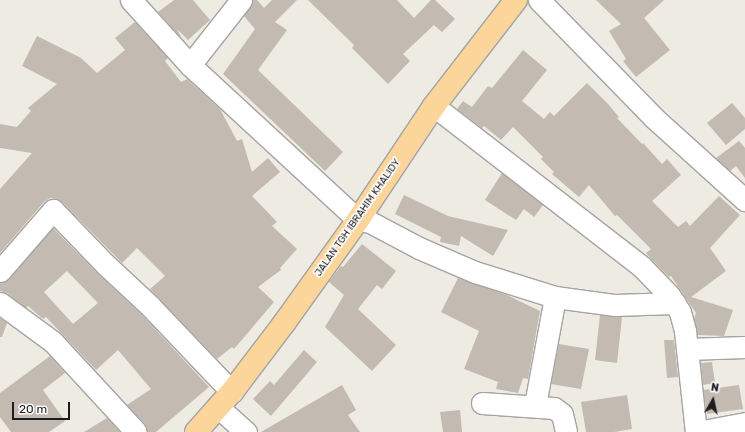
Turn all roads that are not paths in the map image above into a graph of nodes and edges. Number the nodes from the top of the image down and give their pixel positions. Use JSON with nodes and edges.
{"nodes":[{"id":1,"x":131,"y":0,"type":"edge"},
{"id":2,"x":241,"y":0,"type":"edge"},
{"id":3,"x":516,"y":0,"type":"edge"},
{"id":4,"x":539,"y":0,"type":"edge"},
{"id":5,"x":190,"y":65,"type":"junction"},
{"id":6,"x":434,"y":106,"type":"junction"},
{"id":7,"x":745,"y":200,"type":"edge"},
{"id":8,"x":358,"y":220,"type":"junction"},
{"id":9,"x":0,"y":271,"type":"edge"},
{"id":10,"x":555,"y":297,"type":"junction"},
{"id":11,"x":0,"y":302,"type":"edge"},
{"id":12,"x":675,"y":303,"type":"junction"},
{"id":13,"x":745,"y":347,"type":"edge"},
{"id":14,"x":687,"y":349,"type":"junction"},
{"id":15,"x":225,"y":400,"type":"junction"},
{"id":16,"x":482,"y":403,"type":"dead end"},
{"id":17,"x":535,"y":405,"type":"junction"},
{"id":18,"x":745,"y":423,"type":"edge"},
{"id":19,"x":136,"y":432,"type":"edge"},
{"id":20,"x":196,"y":432,"type":"edge"},
{"id":21,"x":246,"y":432,"type":"edge"},
{"id":22,"x":566,"y":432,"type":"edge"},
{"id":23,"x":697,"y":432,"type":"edge"}],
"edges":[{"from":1,"to":5,"type":"street"},
{"from":2,"to":5,"type":"street"},
{"from":3,"to":6,"type":"main road","name":"JALAN TGH IBRAHIM KHALIDY"},
{"from":4,"to":7,"type":"street"},
{"from":5,"to":8,"type":"street"},
{"from":6,"to":8,"type":"main road","name":"JALAN TGH IBRAHIM KHALIDY"},
{"from":6,"to":12,"type":"street"},
{"from":8,"to":10,"type":"street"},
{"from":8,"to":15,"type":"main road","name":"JALAN TGH IBRAHIM KHALIDY"},
{"from":9,"to":15,"type":"street"},
{"from":10,"to":12,"type":"street"},
{"from":10,"to":17,"type":"street"},
{"from":11,"to":19,"type":"street"},
{"from":12,"to":14,"type":"street"},
{"from":13,"to":14,"type":"street"},
{"from":14,"to":23,"type":"street"},
{"from":15,"to":20,"type":"main road","name":"JALAN TGH IBRAHIM KHALIDY"},
{"from":15,"to":21,"type":"street"},
{"from":16,"to":17,"type":"street"},
{"from":17,"to":22,"type":"street"},
{"from":18,"to":23,"type":"street"}]}
